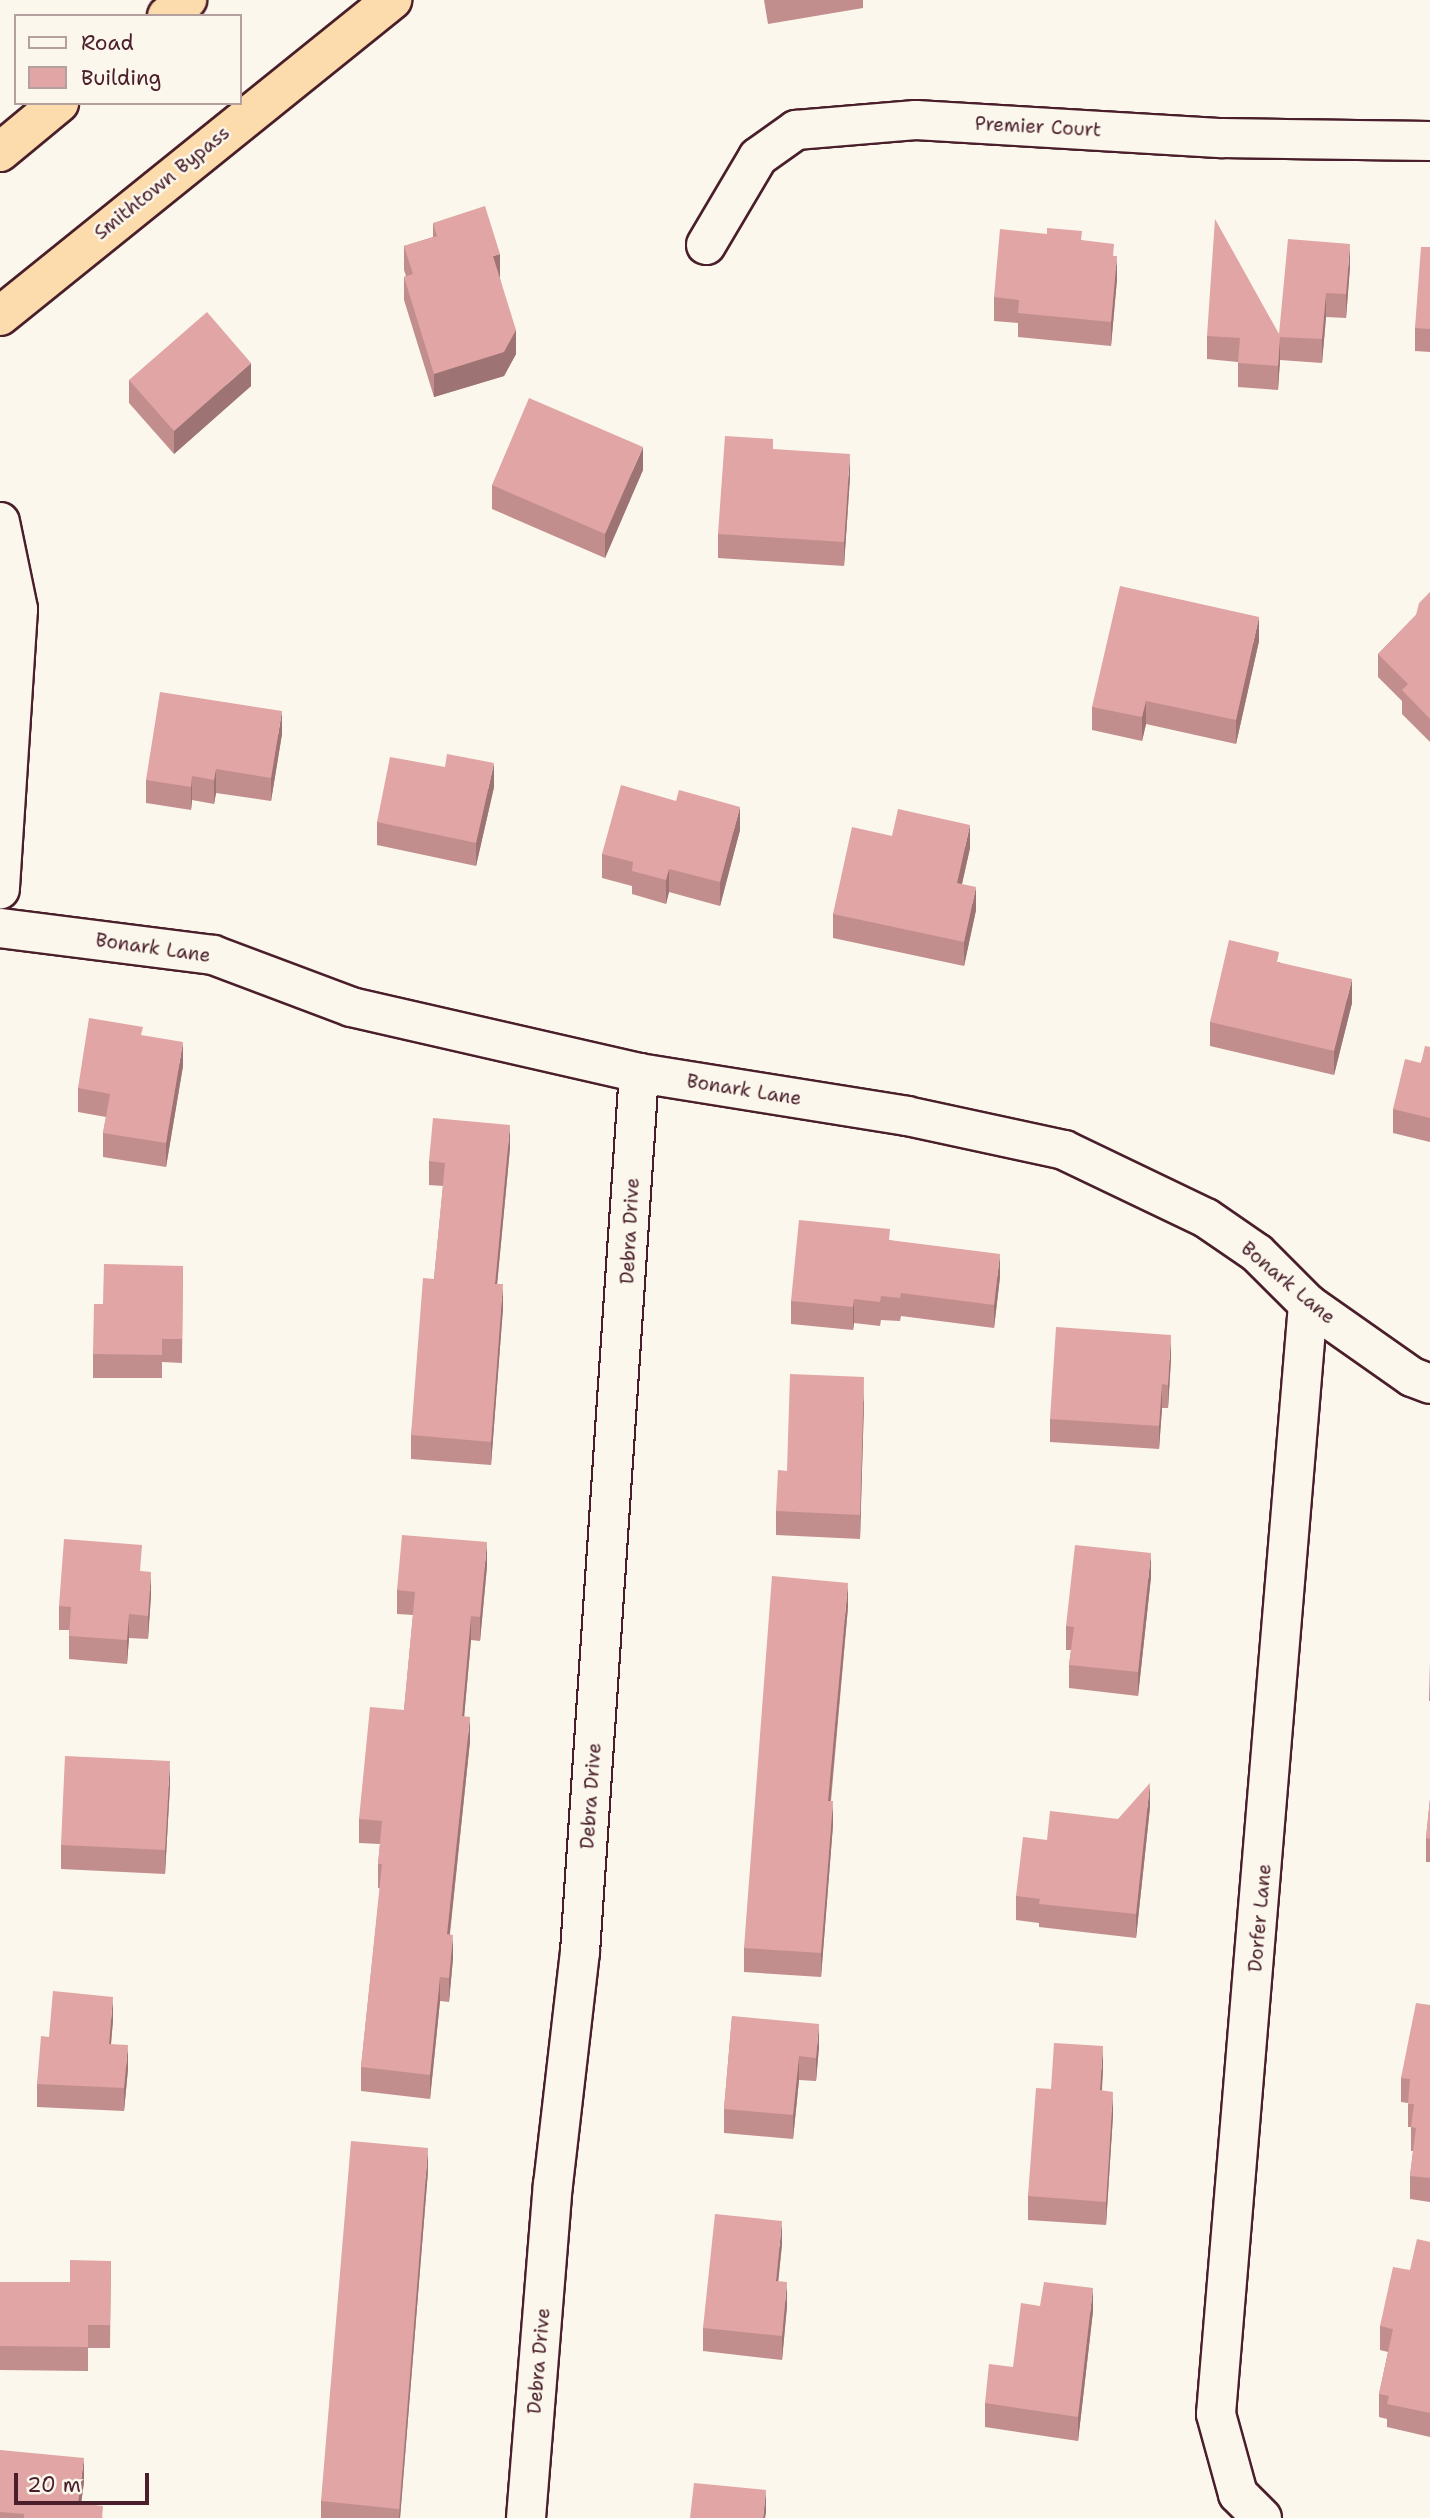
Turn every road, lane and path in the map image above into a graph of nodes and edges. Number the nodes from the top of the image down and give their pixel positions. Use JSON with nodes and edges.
{"nodes":[{"id":1,"x":187,"y":0,"type":"edge"},
{"id":2,"x":391,"y":0,"type":"edge"},
{"id":3,"x":170,"y":14,"type":"edge"},
{"id":4,"x":57,"y":105,"type":"edge"},
{"id":5,"x":1430,"y":141,"type":"edge"},
{"id":6,"x":0,"y":152,"type":"edge"},
{"id":7,"x":706,"y":245,"type":"dead end"},
{"id":8,"x":0,"y":316,"type":"edge"},
{"id":9,"x":0,"y":522,"type":"edge"},
{"id":10,"x":0,"y":889,"type":"edge"},
{"id":11,"x":0,"y":928,"type":"edge"},
{"id":12,"x":639,"y":1073,"type":"junction"},
{"id":13,"x":1308,"y":1304,"type":"junction"},
{"id":14,"x":1430,"y":1384,"type":"edge"},
{"id":15,"x":526,"y":2518,"type":"edge"},
{"id":16,"x":1262,"y":2518,"type":"edge"}],
"edges":[{"from":1,"to":3,"type":"highway"},
{"from":2,"to":8,"type":"highway","name":"Smithtown Bypass"},
{"from":4,"to":6,"type":"highway"},
{"from":5,"to":7,"type":"street","name":"Premier Court"},
{"from":9,"to":10,"type":"street"},
{"from":11,"to":12,"type":"street","name":"Bonark Lane"},
{"from":12,"to":13,"type":"street","name":"Bonark Lane"},
{"from":12,"to":15,"type":"street","name":"Debra Drive"},
{"from":13,"to":14,"type":"street","name":"Bonark Lane"},
{"from":13,"to":16,"type":"street","name":"Dorfer Lane"}]}
